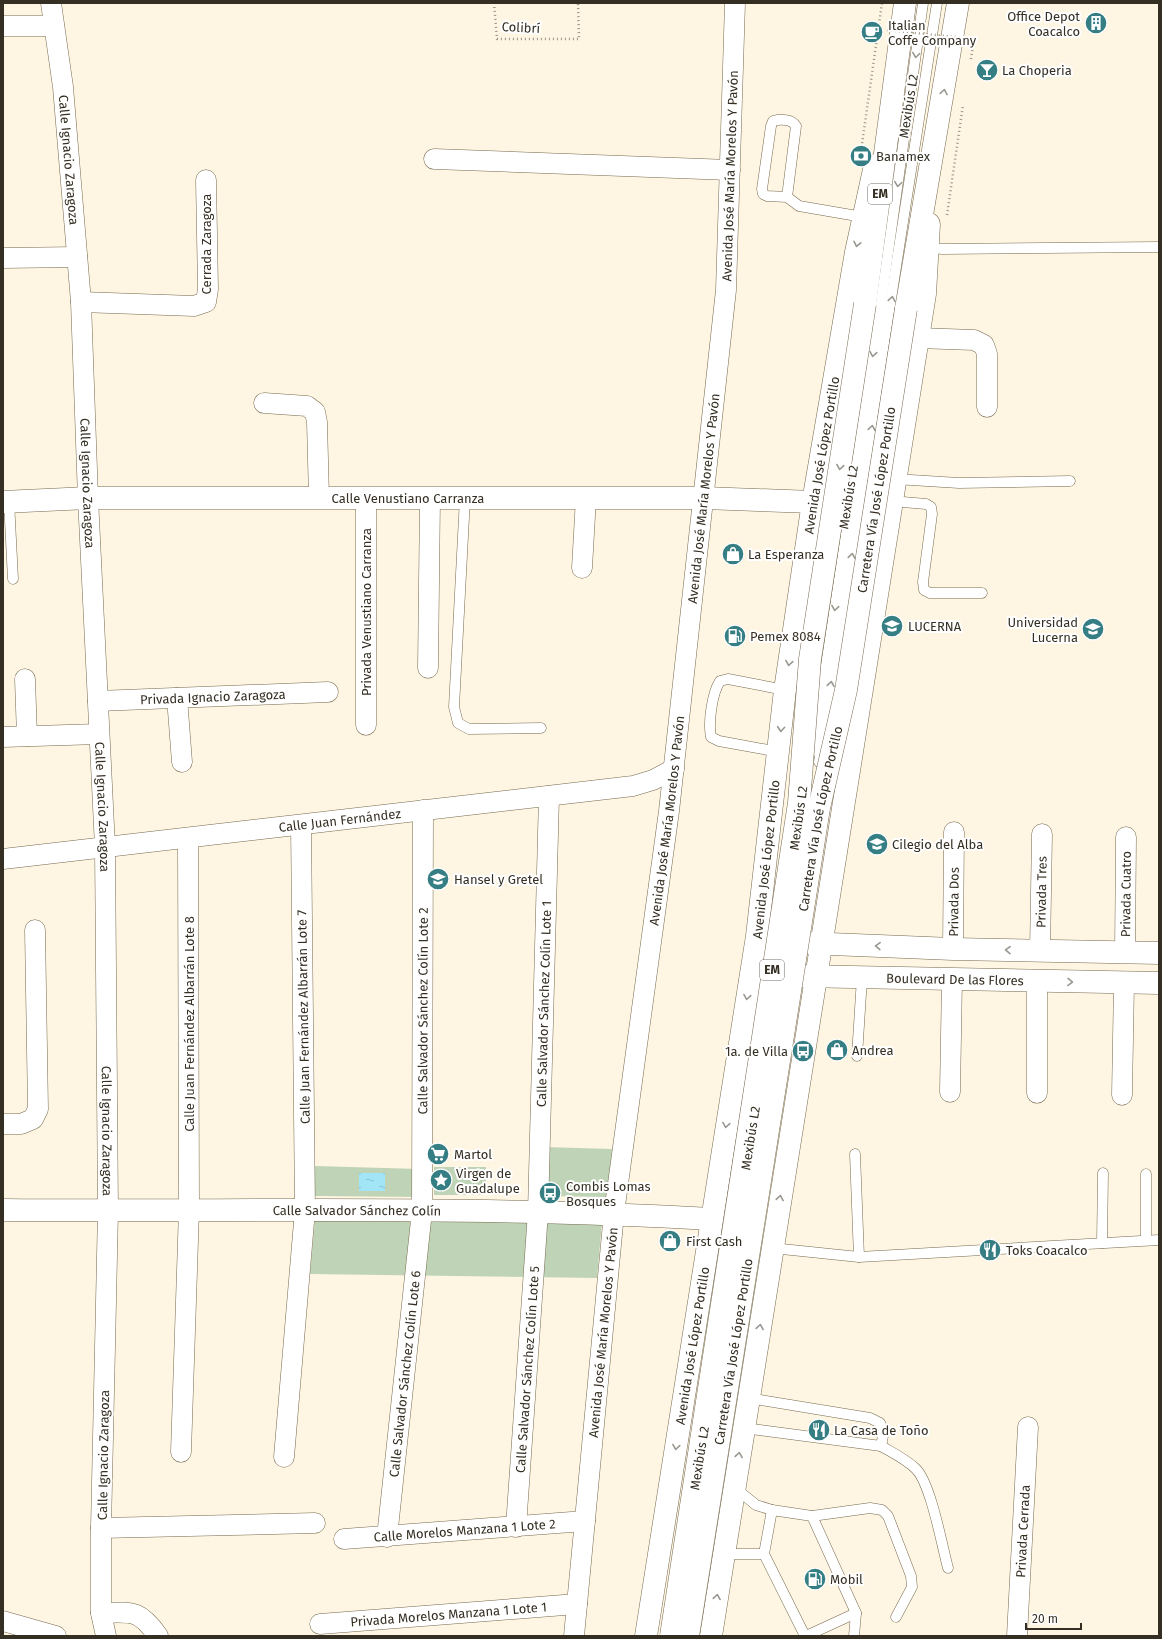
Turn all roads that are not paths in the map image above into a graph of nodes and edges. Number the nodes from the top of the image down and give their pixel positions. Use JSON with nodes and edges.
{"nodes":[{"id":1,"x":51,"y":3,"type":"edge"},
{"id":2,"x":735,"y":3,"type":"edge"},
{"id":3,"x":905,"y":3,"type":"edge"},
{"id":4,"x":923,"y":3,"type":"edge"},
{"id":5,"x":954,"y":4,"type":"edge"},
{"id":6,"x":3,"y":26,"type":"edge"},
{"id":7,"x":54,"y":26,"type":"junction"},
{"id":8,"x":894,"y":83,"type":"junction"},
{"id":9,"x":937,"y":130,"type":"junction"},
{"id":10,"x":434,"y":159,"type":"dead end"},
{"id":11,"x":730,"y":170,"type":"junction"},
{"id":12,"x":206,"y":180,"type":"dead end"},
{"id":13,"x":787,"y":197,"type":"junction"},
{"id":14,"x":863,"y":217,"type":"junction"},
{"id":15,"x":927,"y":247,"type":"junction"},
{"id":16,"x":1159,"y":247,"type":"edge"},
{"id":17,"x":77,"y":256,"type":"junction"},
{"id":18,"x":3,"y":258,"type":"edge"},
{"id":19,"x":81,"y":302,"type":"junction"},
{"id":20,"x":918,"y":338,"type":"junction"},
{"id":21,"x":264,"y":403,"type":"dead end"},
{"id":22,"x":987,"y":407,"type":"dead end"},
{"id":23,"x":895,"y":479,"type":"junction"},
{"id":24,"x":1070,"y":481,"type":"dead end"},
{"id":25,"x":88,"y":498,"type":"junction"},
{"id":26,"x":319,"y":498,"type":"junction"},
{"id":27,"x":366,"y":498,"type":"junction"},
{"id":28,"x":430,"y":498,"type":"junction"},
{"id":29,"x":465,"y":498,"type":"junction"},
{"id":30,"x":586,"y":498,"type":"junction"},
{"id":31,"x":704,"y":498,"type":"junction"},
{"id":32,"x":892,"y":501,"type":"junction"},
{"id":33,"x":6,"y":502,"type":"edge"},
{"id":34,"x":813,"y":502,"type":"junction"},
{"id":35,"x":582,"y":568,"type":"dead end"},
{"id":36,"x":13,"y":578,"type":"dead end"},
{"id":37,"x":982,"y":593,"type":"dead end"},
{"id":38,"x":428,"y":668,"type":"dead end"},
{"id":39,"x":25,"y":679,"type":"dead end"},
{"id":40,"x":785,"y":690,"type":"junction"},
{"id":41,"x":328,"y":692,"type":"dead end"},
{"id":42,"x":177,"y":698,"type":"junction"},
{"id":43,"x":98,"y":701,"type":"junction"},
{"id":44,"x":366,"y":725,"type":"dead end"},
{"id":45,"x":541,"y":728,"type":"dead end"},
{"id":46,"x":99,"y":734,"type":"junction"},
{"id":47,"x":27,"y":736,"type":"junction"},
{"id":48,"x":3,"y":737,"type":"edge"},
{"id":49,"x":779,"y":752,"type":"junction"},
{"id":50,"x":182,"y":762,"type":"dead end"},
{"id":51,"x":674,"y":769,"type":"junction"},
{"id":52,"x":549,"y":796,"type":"junction"},
{"id":53,"x":423,"y":810,"type":"junction"},
{"id":54,"x":301,"y":824,"type":"junction"},
{"id":55,"x":954,"y":832,"type":"dead end"},
{"id":56,"x":1042,"y":834,"type":"dead end"},
{"id":57,"x":1126,"y":837,"type":"dead end"},
{"id":58,"x":188,"y":838,"type":"junction"},
{"id":59,"x":105,"y":847,"type":"junction"},
{"id":60,"x":3,"y":859,"type":"edge"},
{"id":61,"x":35,"y":930,"type":"dead end"},
{"id":62,"x":757,"y":936,"type":"junction"},
{"id":63,"x":788,"y":941,"type":"junction"},
{"id":64,"x":820,"y":944,"type":"junction"},
{"id":65,"x":953,"y":949,"type":"junction"},
{"id":66,"x":1040,"y":951,"type":"junction"},
{"id":67,"x":1125,"y":952,"type":"junction"},
{"id":68,"x":1159,"y":953,"type":"edge"},
{"id":69,"x":751,"y":974,"type":"junction"},
{"id":70,"x":782,"y":975,"type":"junction"},
{"id":71,"x":815,"y":977,"type":"junction"},
{"id":72,"x":862,"y":978,"type":"junction"},
{"id":73,"x":952,"y":980,"type":"junction"},
{"id":74,"x":1037,"y":981,"type":"junction"},
{"id":75,"x":1124,"y":983,"type":"junction"},
{"id":76,"x":1159,"y":984,"type":"edge"},
{"id":77,"x":857,"y":1056,"type":"dead end"},
{"id":78,"x":950,"y":1092,"type":"dead end"},
{"id":79,"x":1037,"y":1093,"type":"dead end"},
{"id":80,"x":1122,"y":1095,"type":"dead end"},
{"id":81,"x":3,"y":1124,"type":"edge"},
{"id":82,"x":854,"y":1154,"type":"dead end"},
{"id":83,"x":1103,"y":1173,"type":"dead end"},
{"id":84,"x":1146,"y":1174,"type":"dead end"},
{"id":85,"x":3,"y":1210,"type":"edge"},
{"id":86,"x":189,"y":1210,"type":"junction"},
{"id":87,"x":305,"y":1210,"type":"junction"},
{"id":88,"x":108,"y":1211,"type":"junction"},
{"id":89,"x":422,"y":1212,"type":"junction"},
{"id":90,"x":538,"y":1212,"type":"junction"},
{"id":91,"x":614,"y":1213,"type":"junction"},
{"id":92,"x":711,"y":1219,"type":"junction"},
{"id":93,"x":1146,"y":1240,"type":"junction"},
{"id":94,"x":1159,"y":1240,"type":"edge"},
{"id":95,"x":1102,"y":1243,"type":"junction"},
{"id":96,"x":772,"y":1248,"type":"junction"},
{"id":97,"x":859,"y":1257,"type":"junction"},
{"id":98,"x":748,"y":1398,"type":"junction"},
{"id":99,"x":1028,"y":1427,"type":"dead end"},
{"id":100,"x":744,"y":1428,"type":"junction"},
{"id":101,"x":880,"y":1446,"type":"junction"},
{"id":102,"x":181,"y":1452,"type":"dead end"},
{"id":103,"x":284,"y":1457,"type":"dead end"},
{"id":104,"x":734,"y":1487,"type":"junction"},
{"id":105,"x":772,"y":1510,"type":"junction"},
{"id":106,"x":812,"y":1516,"type":"junction"},
{"id":107,"x":585,"y":1521,"type":"junction"},
{"id":108,"x":315,"y":1523,"type":"dead end"},
{"id":109,"x":516,"y":1526,"type":"junction"},
{"id":110,"x":101,"y":1528,"type":"junction"},
{"id":111,"x":387,"y":1537,"type":"junction"},
{"id":112,"x":344,"y":1539,"type":"dead end"},
{"id":113,"x":724,"y":1554,"type":"junction"},
{"id":114,"x":764,"y":1554,"type":"junction"},
{"id":115,"x":948,"y":1568,"type":"dead end"},
{"id":116,"x":577,"y":1604,"type":"junction"},
{"id":117,"x":101,"y":1613,"type":"junction"},
{"id":118,"x":856,"y":1613,"type":"junction"},
{"id":119,"x":896,"y":1617,"type":"dead end"},
{"id":120,"x":3,"y":1621,"type":"edge"},
{"id":121,"x":320,"y":1624,"type":"dead end"},
{"id":122,"x":56,"y":1636,"type":"edge"},
{"id":123,"x":106,"y":1636,"type":"edge"},
{"id":124,"x":158,"y":1636,"type":"edge"},
{"id":125,"x":574,"y":1636,"type":"edge"},
{"id":126,"x":646,"y":1636,"type":"edge"},
{"id":127,"x":671,"y":1636,"type":"edge"},
{"id":128,"x":675,"y":1636,"type":"edge"},
{"id":129,"x":684,"y":1636,"type":"edge"},
{"id":130,"x":688,"y":1636,"type":"edge"},
{"id":131,"x":711,"y":1636,"type":"edge"},
{"id":132,"x":805,"y":1636,"type":"edge"},
{"id":133,"x":854,"y":1636,"type":"edge"},
{"id":134,"x":1018,"y":1636,"type":"edge"}],
"edges":[{"from":1,"to":7,"type":"street","name":"Calle Ignacio Zaragoza"},
{"from":2,"to":11,"type":"street","name":"Avenida José María Morelos Y Pavón"},
{"from":3,"to":8,"type":"main road","name":"Carretera Vía José López Portillo","number":"EM"},
{"from":4,"to":63,"type":"lane","name":"Mexibús L2","one_way":true},
{"from":9,"to":5,"type":"main road","name":"Carretera Vía José López Portillo","number":"EM","one_way":true},
{"from":63,"to":5,"type":"lane","name":"Mexibús L2","one_way":true},
{"from":6,"to":7,"type":"street"},
{"from":7,"to":17,"type":"street","name":"Calle Ignacio Zaragoza"},
{"from":8,"to":14,"type":"main road","name":"Avenida José López Portillo"},
{"from":8,"to":127,"type":"main road","name":"Carretera Vía José López Portillo","number":"EM","one_way":true,"bridge":true},
{"from":9,"to":15,"type":"main road"},
{"from":9,"to":130,"type":"main road","name":"Carretera Vía José López Portillo","number":"EM","bridge":true},
{"from":10,"to":11,"type":"street"},
{"from":11,"to":31,"type":"street","name":"Avenida José María Morelos Y Pavón"},
{"from":12,"to":19,"type":"street","name":"Cerrada Zaragoza"},
{"from":13,"to":13,"type":"lane"},
{"from":13,"to":14,"type":"lane"},
{"from":14,"to":34,"type":"main road","name":"Avenida José López Portillo","one_way":true},
{"from":15,"to":16,"type":"lane"},
{"from":15,"to":20,"type":"main road"},
{"from":17,"to":18,"type":"street"},
{"from":17,"to":19,"type":"street","name":"Calle Ignacio Zaragoza"},
{"from":19,"to":25,"type":"street","name":"Calle Ignacio Zaragoza"},
{"from":20,"to":22,"type":"street"},
{"from":20,"to":23,"type":"main road"},
{"from":21,"to":26,"type":"street"},
{"from":23,"to":24,"type":"lane"},
{"from":23,"to":32,"type":"main road"},
{"from":25,"to":26,"type":"main road","name":"Calle Venustiano Carranza"},
{"from":25,"to":33,"type":"main road","name":"Calle Venustiano Carranza"},
{"from":25,"to":43,"type":"street","name":"Calle Ignacio Zaragoza"},
{"from":26,"to":27,"type":"main road","name":"Calle Venustiano Carranza"},
{"from":27,"to":28,"type":"main road","name":"Calle Venustiano Carranza"},
{"from":27,"to":44,"type":"street","name":"Privada Venustiano Carranza"},
{"from":28,"to":29,"type":"main road","name":"Calle Venustiano Carranza"},
{"from":28,"to":38,"type":"street"},
{"from":29,"to":30,"type":"main road","name":"Calle Venustiano Carranza"},
{"from":29,"to":45,"type":"lane"},
{"from":30,"to":31,"type":"main road","name":"Calle Venustiano Carranza"},
{"from":30,"to":35,"type":"street"},
{"from":31,"to":34,"type":"main road","name":"Calle Venustiano Carranza"},
{"from":31,"to":51,"type":"street","name":"Avenida José María Morelos Y Pavón"},
{"from":32,"to":37,"type":"lane"},
{"from":32,"to":64,"type":"main road"},
{"from":33,"to":36,"type":"lane"},
{"from":34,"to":40,"type":"main road","name":"Avenida José López Portillo","one_way":true},
{"from":39,"to":47,"type":"street"},
{"from":40,"to":49,"type":"main road","name":"Avenida José López Portillo","one_way":true},
{"from":40,"to":49,"type":"lane"},
{"from":41,"to":42,"type":"street","name":"Privada Ignacio Zaragoza"},
{"from":42,"to":43,"type":"street","name":"Privada Ignacio Zaragoza"},
{"from":42,"to":50,"type":"street"},
{"from":43,"to":46,"type":"street","name":"Calle Ignacio Zaragoza"},
{"from":46,"to":47,"type":"street"},
{"from":46,"to":59,"type":"street","name":"Calle Ignacio Zaragoza"},
{"from":47,"to":48,"type":"street"},
{"from":49,"to":62,"type":"main road","name":"Avenida José López Portillo"},
{"from":51,"to":52,"type":"street","name":"Calle Juan Fernández"},
{"from":51,"to":91,"type":"street","name":"Avenida José María Morelos Y Pavón"},
{"from":52,"to":53,"type":"street","name":"Calle Juan Fernández"},
{"from":52,"to":90,"type":"street","name":"Calle Salvador Sánchez Colín Lote 1"},
{"from":53,"to":54,"type":"street","name":"Calle Juan Fernández"},
{"from":53,"to":89,"type":"street","name":"Calle Salvador Sánchez Colín Lote 2"},
{"from":54,"to":58,"type":"street","name":"Calle Juan Fernández"},
{"from":54,"to":87,"type":"street","name":"Calle Juan Fernández Albarrán Lote 7"},
{"from":55,"to":65,"type":"street","name":"Privada Dos"},
{"from":56,"to":66,"type":"street","name":"Privada Tres"},
{"from":57,"to":67,"type":"street","name":"Privada Cuatro"},
{"from":58,"to":59,"type":"street","name":"Calle Juan Fernández"},
{"from":58,"to":86,"type":"street","name":"Calle Juan Fernández Albarrán Lote 8"},
{"from":59,"to":60,"type":"street","name":"Calle Juan Fernández"},
{"from":59,"to":88,"type":"street","name":"Calle Ignacio Zaragoza"},
{"from":61,"to":81,"type":"street"},
{"from":62,"to":63,"type":"main road"},
{"from":62,"to":69,"type":"main road","name":"Avenida José López Portillo"},
{"from":63,"to":64,"type":"main road"},
{"from":63,"to":70,"type":"lane","name":"Mexibús L2"},
{"from":65,"to":64,"type":"main road","one_way":true},
{"from":64,"to":71,"type":"main road"},
{"from":66,"to":65,"type":"main road","one_way":true},
{"from":66,"to":67,"type":"main road"},
{"from":67,"to":68,"type":"main road"},
{"from":69,"to":70,"type":"main road","name":"Boulevard De las Flores"},
{"from":69,"to":92,"type":"main road","name":"Avenida José López Portillo","one_way":true},
{"from":70,"to":71,"type":"main road","name":"Boulevard De las Flores"},
{"from":70,"to":128,"type":"lane","name":"Mexibús L2"},
{"from":70,"to":129,"type":"lane","name":"Mexibús L2"},
{"from":71,"to":72,"type":"main road","name":"Boulevard De las Flores"},
{"from":96,"to":71,"type":"main road","one_way":true},
{"from":72,"to":73,"type":"main road","name":"Boulevard De las Flores"},
{"from":72,"to":77,"type":"lane"},
{"from":73,"to":74,"type":"main road","name":"Boulevard De las Flores"},
{"from":73,"to":78,"type":"street"},
{"from":74,"to":75,"type":"main road","name":"Boulevard De las Flores","one_way":true},
{"from":74,"to":79,"type":"street"},
{"from":75,"to":76,"type":"main road","name":"Boulevard De las Flores"},
{"from":75,"to":80,"type":"street"},
{"from":82,"to":97,"type":"lane"},
{"from":83,"to":95,"type":"lane"},
{"from":84,"to":93,"type":"lane"},
{"from":85,"to":88,"type":"main road","name":"Calle Salvador Sánchez Colín"},
{"from":86,"to":87,"type":"main road","name":"Calle Salvador Sánchez Colín"},
{"from":86,"to":88,"type":"main road","name":"Calle Salvador Sánchez Colín"},
{"from":86,"to":102,"type":"street","name":"Calle Juan Fernández Albarrán Lote 8"},
{"from":87,"to":89,"type":"main road","name":"Calle Salvador Sánchez Colín"},
{"from":87,"to":103,"type":"street","name":"Calle Juan Fernández Albarrán Lote 7"},
{"from":88,"to":110,"type":"street","name":"Calle Ignacio Zaragoza"},
{"from":89,"to":90,"type":"main road","name":"Calle Salvador Sánchez Colín"},
{"from":89,"to":111,"type":"street","name":"Calle Salvador Sánchez Colín Lote 6"},
{"from":90,"to":91,"type":"main road","name":"Calle Salvador Sánchez Colín"},
{"from":90,"to":109,"type":"street","name":"Calle Salvador Sánchez Colín Lote 5"},
{"from":91,"to":92,"type":"main road","name":"Calle Salvador Sánchez Colín"},
{"from":91,"to":107,"type":"street","name":"Avenida José María Morelos Y Pavón"},
{"from":92,"to":126,"type":"main road","name":"Avenida José López Portillo","one_way":true},
{"from":93,"to":94,"type":"lane"},
{"from":93,"to":95,"type":"lane"},
{"from":95,"to":97,"type":"lane"},
{"from":96,"to":97,"type":"lane"},
{"from":98,"to":96,"type":"main road","one_way":true},
{"from":98,"to":100,"type":"main road"},
{"from":98,"to":101,"type":"lane"},
{"from":99,"to":134,"type":"street","name":"Privada Cerrada"},
{"from":100,"to":101,"type":"lane"},
{"from":104,"to":100,"type":"main road","one_way":true},
{"from":101,"to":115,"type":"lane"},
{"from":104,"to":105,"type":"lane"},
{"from":104,"to":113,"type":"main road"},
{"from":105,"to":106,"type":"lane"},
{"from":105,"to":114,"type":"lane"},
{"from":106,"to":118,"type":"lane"},
{"from":106,"to":119,"type":"lane"},
{"from":107,"to":109,"type":"street","name":"Calle Morelos Manzana 1 Lote 2"},
{"from":107,"to":116,"type":"street","name":"Avenida José María Morelos Y Pavón"},
{"from":108,"to":110,"type":"street"},
{"from":109,"to":111,"type":"street","name":"Calle Morelos Manzana 1 Lote 2"},
{"from":110,"to":117,"type":"street","name":"Calle Ignacio Zaragoza"},
{"from":111,"to":112,"type":"street","name":"Calle Morelos Manzana 1 Lote 2"},
{"from":113,"to":114,"type":"lane"},
{"from":131,"to":113,"type":"main road","one_way":true},
{"from":114,"to":132,"type":"lane"},
{"from":116,"to":121,"type":"street","name":"Privada Morelos Manzana 1 Lote 1"},
{"from":116,"to":125,"type":"street","name":"Avenida José María Morelos Y Pavón"},
{"from":117,"to":123,"type":"street","name":"Calle Ignacio Zaragoza"},
{"from":117,"to":124,"type":"street"},
{"from":118,"to":132,"type":"lane"},
{"from":118,"to":133,"type":"lane"},
{"from":120,"to":122,"type":"street"}]}
